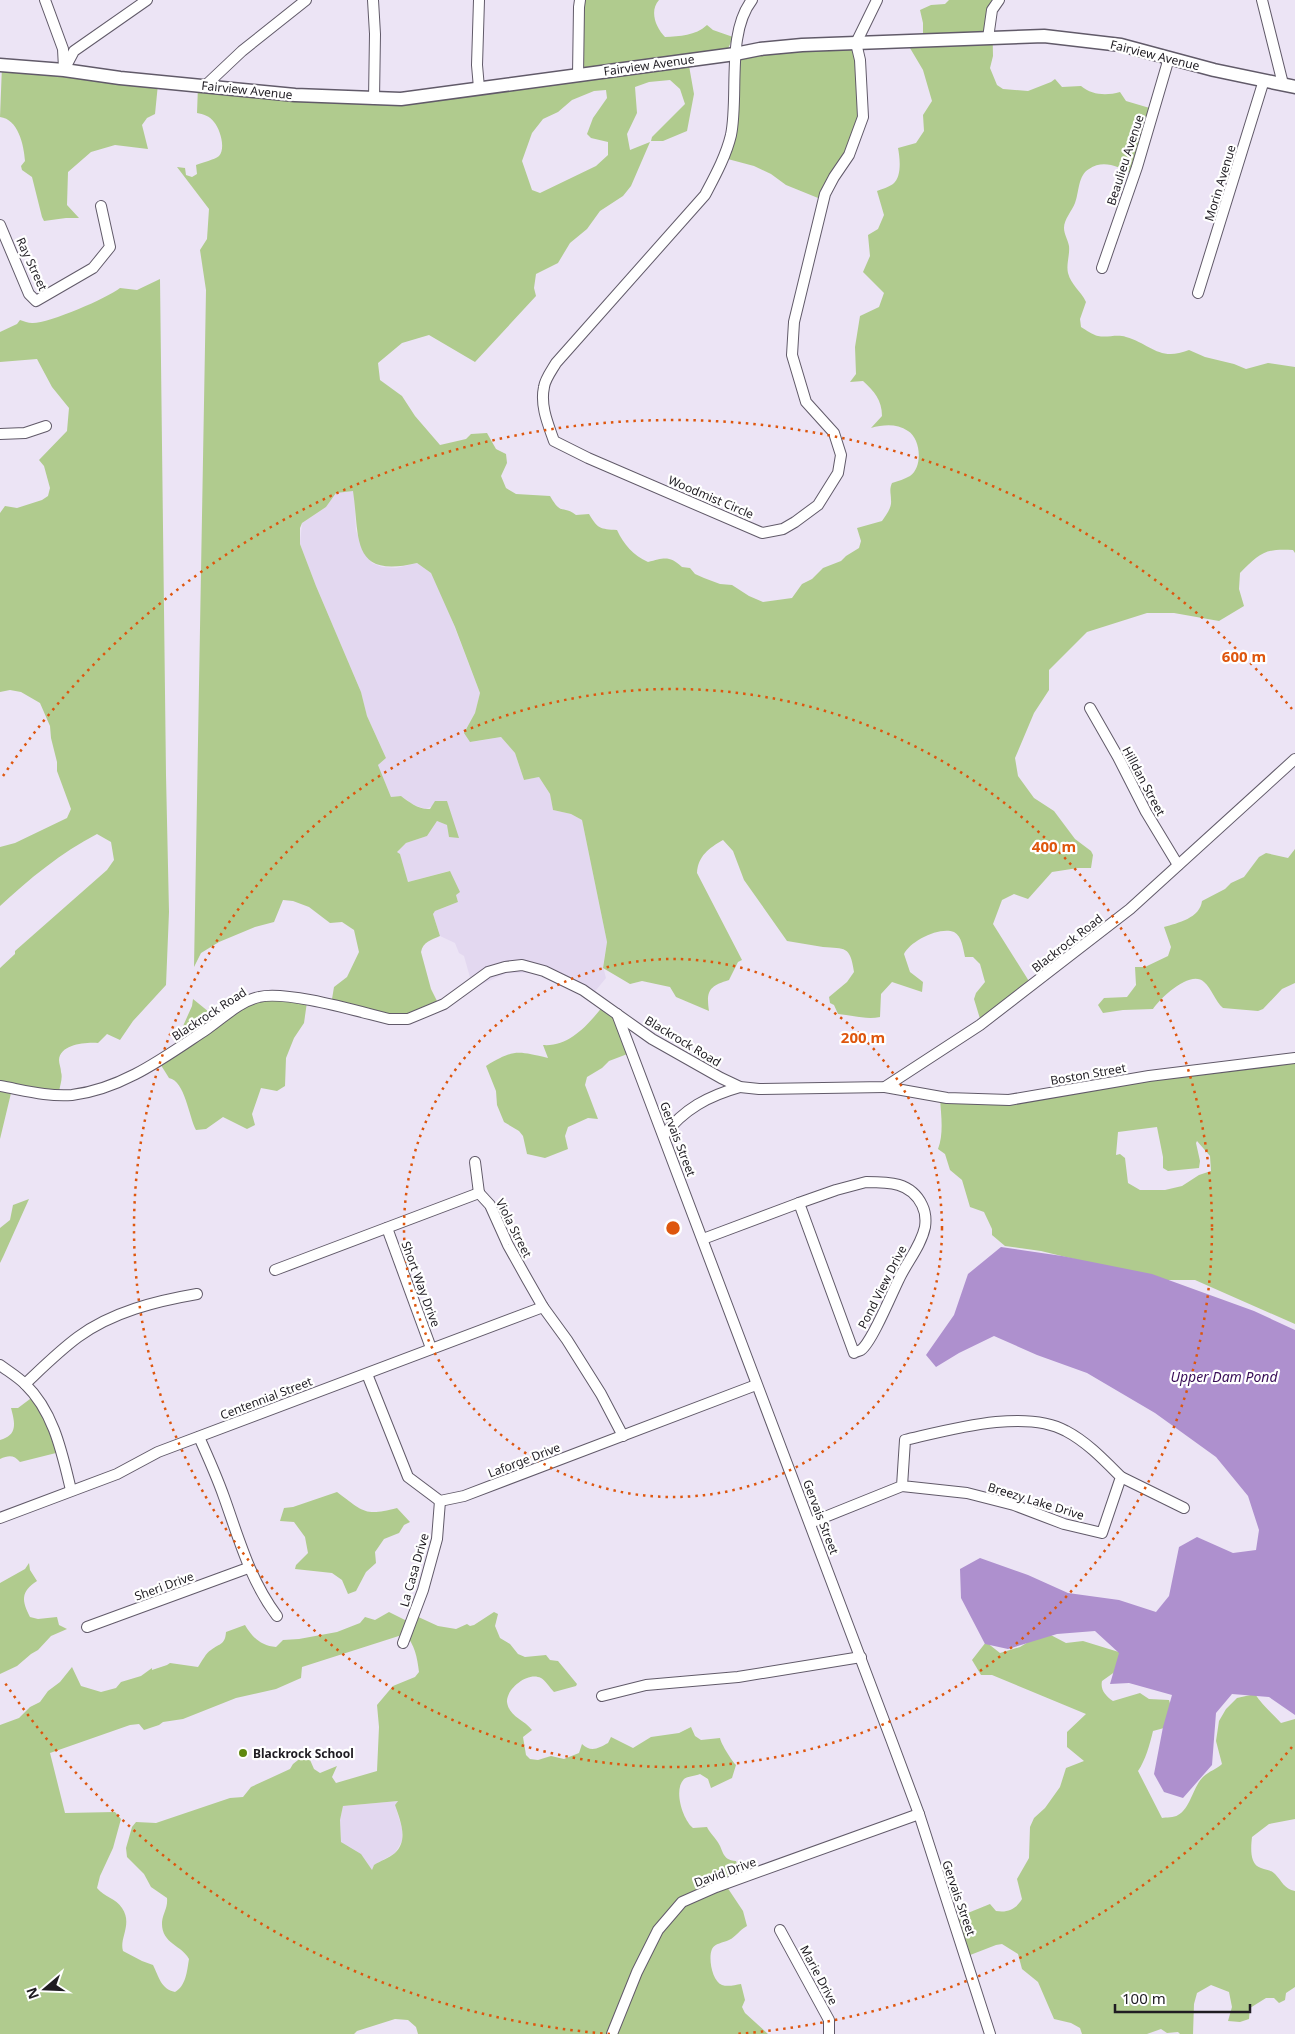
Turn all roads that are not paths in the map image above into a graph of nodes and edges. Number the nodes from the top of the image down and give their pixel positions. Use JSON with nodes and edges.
{"nodes":[{"id":1,"x":46,"y":0,"type":"edge"},
{"id":2,"x":147,"y":0,"type":"edge"},
{"id":3,"x":306,"y":0,"type":"edge"},
{"id":4,"x":373,"y":0,"type":"edge"},
{"id":5,"x":479,"y":0,"type":"edge"},
{"id":6,"x":580,"y":0,"type":"edge"},
{"id":7,"x":752,"y":0,"type":"edge"},
{"id":8,"x":877,"y":0,"type":"edge"},
{"id":9,"x":999,"y":0,"type":"edge"},
{"id":10,"x":1262,"y":0,"type":"edge"},
{"id":11,"x":988,"y":38,"type":"junction"},
{"id":12,"x":856,"y":43,"type":"junction"},
{"id":13,"x":735,"y":54,"type":"junction"},
{"id":14,"x":1169,"y":58,"type":"junction"},
{"id":15,"x":0,"y":65,"type":"edge"},
{"id":16,"x":64,"y":70,"type":"junction"},
{"id":17,"x":578,"y":75,"type":"junction"},
{"id":18,"x":1264,"y":80,"type":"junction"},
{"id":19,"x":206,"y":85,"type":"junction"},
{"id":20,"x":1289,"y":85,"type":"edge"},
{"id":21,"x":479,"y":88,"type":"junction"},
{"id":22,"x":374,"y":99,"type":"junction"},
{"id":23,"x":101,"y":206,"type":"dead end"},
{"id":24,"x":0,"y":225,"type":"edge"},
{"id":25,"x":1102,"y":268,"type":"dead end"},
{"id":26,"x":1198,"y":292,"type":"dead end"},
{"id":27,"x":46,"y":426,"type":"dead end"},
{"id":28,"x":0,"y":434,"type":"edge"},
{"id":29,"x":1090,"y":708,"type":"dead end"},
{"id":30,"x":1295,"y":759,"type":"edge"},
{"id":31,"x":1178,"y":865,"type":"junction"},
{"id":32,"x":617,"y":1014,"type":"junction"},
{"id":33,"x":1295,"y":1058,"type":"edge"},
{"id":34,"x":0,"y":1086,"type":"edge"},
{"id":35,"x":886,"y":1086,"type":"junction"},
{"id":36,"x":740,"y":1087,"type":"junction"},
{"id":37,"x":664,"y":1135,"type":"junction"},
{"id":38,"x":475,"y":1162,"type":"dead end"},
{"id":39,"x":479,"y":1193,"type":"junction"},
{"id":40,"x":799,"y":1203,"type":"junction"},
{"id":41,"x":388,"y":1228,"type":"junction"},
{"id":42,"x":703,"y":1239,"type":"junction"},
{"id":43,"x":275,"y":1270,"type":"dead end"},
{"id":44,"x":197,"y":1294,"type":"dead end"},
{"id":45,"x":543,"y":1307,"type":"junction"},
{"id":46,"x":431,"y":1348,"type":"junction"},
{"id":47,"x":0,"y":1365,"type":"edge"},
{"id":48,"x":367,"y":1374,"type":"junction"},
{"id":49,"x":25,"y":1384,"type":"junction"},
{"id":50,"x":756,"y":1385,"type":"junction"},
{"id":51,"x":624,"y":1436,"type":"junction"},
{"id":52,"x":199,"y":1437,"type":"junction"},
{"id":53,"x":1121,"y":1477,"type":"junction"},
{"id":54,"x":902,"y":1486,"type":"junction"},
{"id":55,"x":71,"y":1490,"type":"junction"},
{"id":56,"x":440,"y":1501,"type":"junction"},
{"id":57,"x":1184,"y":1508,"type":"dead end"},
{"id":58,"x":0,"y":1518,"type":"edge"},
{"id":59,"x":810,"y":1523,"type":"junction"},
{"id":60,"x":248,"y":1568,"type":"junction"},
{"id":61,"x":277,"y":1616,"type":"dead end"},
{"id":62,"x":88,"y":1628,"type":"dead end"},
{"id":63,"x":403,"y":1644,"type":"dead end"},
{"id":64,"x":861,"y":1657,"type":"junction"},
{"id":65,"x":602,"y":1696,"type":"dead end"},
{"id":66,"x":919,"y":1814,"type":"junction"},
{"id":67,"x":780,"y":1930,"type":"dead end"},
{"id":68,"x":612,"y":2034,"type":"edge"},
{"id":69,"x":829,"y":2034,"type":"edge"},
{"id":70,"x":990,"y":2034,"type":"edge"}],
"edges":[{"from":1,"to":16,"type":"street"},
{"from":2,"to":16,"type":"street"},
{"from":3,"to":19,"type":"street"},
{"from":4,"to":22,"type":"street"},
{"from":5,"to":21,"type":"street"},
{"from":6,"to":17,"type":"street"},
{"from":7,"to":13,"type":"street"},
{"from":8,"to":12,"type":"street"},
{"from":9,"to":11,"type":"street"},
{"from":10,"to":20,"type":"street"},
{"from":11,"to":12,"type":"main road","name":"Fairview Avenue"},
{"from":11,"to":14,"type":"main road","name":"Fairview Avenue"},
{"from":12,"to":13,"type":"main road","name":"Fairview Avenue"},
{"from":12,"to":13,"type":"street","name":"Woodmist Circle"},
{"from":13,"to":17,"type":"main road","name":"Fairview Avenue"},
{"from":14,"to":18,"type":"main road","name":"Fairview Avenue"},
{"from":14,"to":25,"type":"street","name":"Beaulieu Avenue"},
{"from":15,"to":16,"type":"main road","name":"Fairview Avenue"},
{"from":16,"to":19,"type":"main road","name":"Fairview Avenue"},
{"from":17,"to":21,"type":"main road","name":"Fairview Avenue"},
{"from":18,"to":20,"type":"main road","name":"Fairview Avenue"},
{"from":18,"to":26,"type":"street","name":"Morin Avenue"},
{"from":19,"to":22,"type":"main road","name":"Fairview Avenue"},
{"from":21,"to":22,"type":"main road","name":"Fairview Avenue"},
{"from":23,"to":24,"type":"street","name":"Ray Street"},
{"from":27,"to":28,"type":"street"},
{"from":29,"to":31,"type":"street","name":"Hilldan Street"},
{"from":30,"to":31,"type":"street","name":"Blackrock Road"},
{"from":31,"to":35,"type":"street","name":"Blackrock Road"},
{"from":32,"to":34,"type":"street","name":"Blackrock Road"},
{"from":32,"to":36,"type":"street","name":"Blackrock Road"},
{"from":32,"to":37,"type":"street","name":"Gervais Street"},
{"from":33,"to":35,"type":"street","name":"Boston Street"},
{"from":35,"to":36,"type":"street","name":"Blackrock Road"},
{"from":36,"to":37,"type":"street"},
{"from":37,"to":42,"type":"street","name":"Gervais Street"},
{"from":38,"to":39,"type":"street"},
{"from":39,"to":41,"type":"street","name":"Viola Street"},
{"from":39,"to":45,"type":"street","name":"Viola Street"},
{"from":40,"to":40,"type":"street","name":"Pond View Drive"},
{"from":40,"to":42,"type":"street","name":"Pond View Drive"},
{"from":41,"to":43,"type":"street","name":"Viola Street"},
{"from":41,"to":46,"type":"street","name":"Short Way Drive"},
{"from":42,"to":50,"type":"street","name":"Gervais Street"},
{"from":44,"to":49,"type":"street"},
{"from":45,"to":46,"type":"street","name":"Centennial Street"},
{"from":45,"to":51,"type":"street","name":"Viola Street"},
{"from":46,"to":48,"type":"street","name":"Centennial Street"},
{"from":47,"to":49,"type":"street"},
{"from":48,"to":52,"type":"street","name":"Centennial Street"},
{"from":48,"to":56,"type":"street"},
{"from":49,"to":55,"type":"street"},
{"from":50,"to":51,"type":"street","name":"Laforge Drive"},
{"from":50,"to":59,"type":"street","name":"Gervais Street"},
{"from":51,"to":56,"type":"street","name":"Laforge Drive"},
{"from":52,"to":55,"type":"street","name":"Centennial Street"},
{"from":52,"to":60,"type":"street"},
{"from":53,"to":54,"type":"street","name":"Breezy Lake Drive"},
{"from":53,"to":54,"type":"street"},
{"from":53,"to":57,"type":"street"},
{"from":54,"to":59,"type":"street","name":"Breezy Lake Drive"},
{"from":55,"to":58,"type":"street","name":"Centennial Street"},
{"from":56,"to":63,"type":"street","name":"La Casa Drive"},
{"from":59,"to":64,"type":"street","name":"Gervais Street"},
{"from":60,"to":61,"type":"street"},
{"from":60,"to":62,"type":"street","name":"Sheri Drive"},
{"from":64,"to":65,"type":"street"},
{"from":64,"to":66,"type":"street","name":"Gervais Street"},
{"from":66,"to":68,"type":"street","name":"David Drive"},
{"from":66,"to":70,"type":"street","name":"Gervais Street"},
{"from":67,"to":69,"type":"street","name":"Marie Drive"}]}
